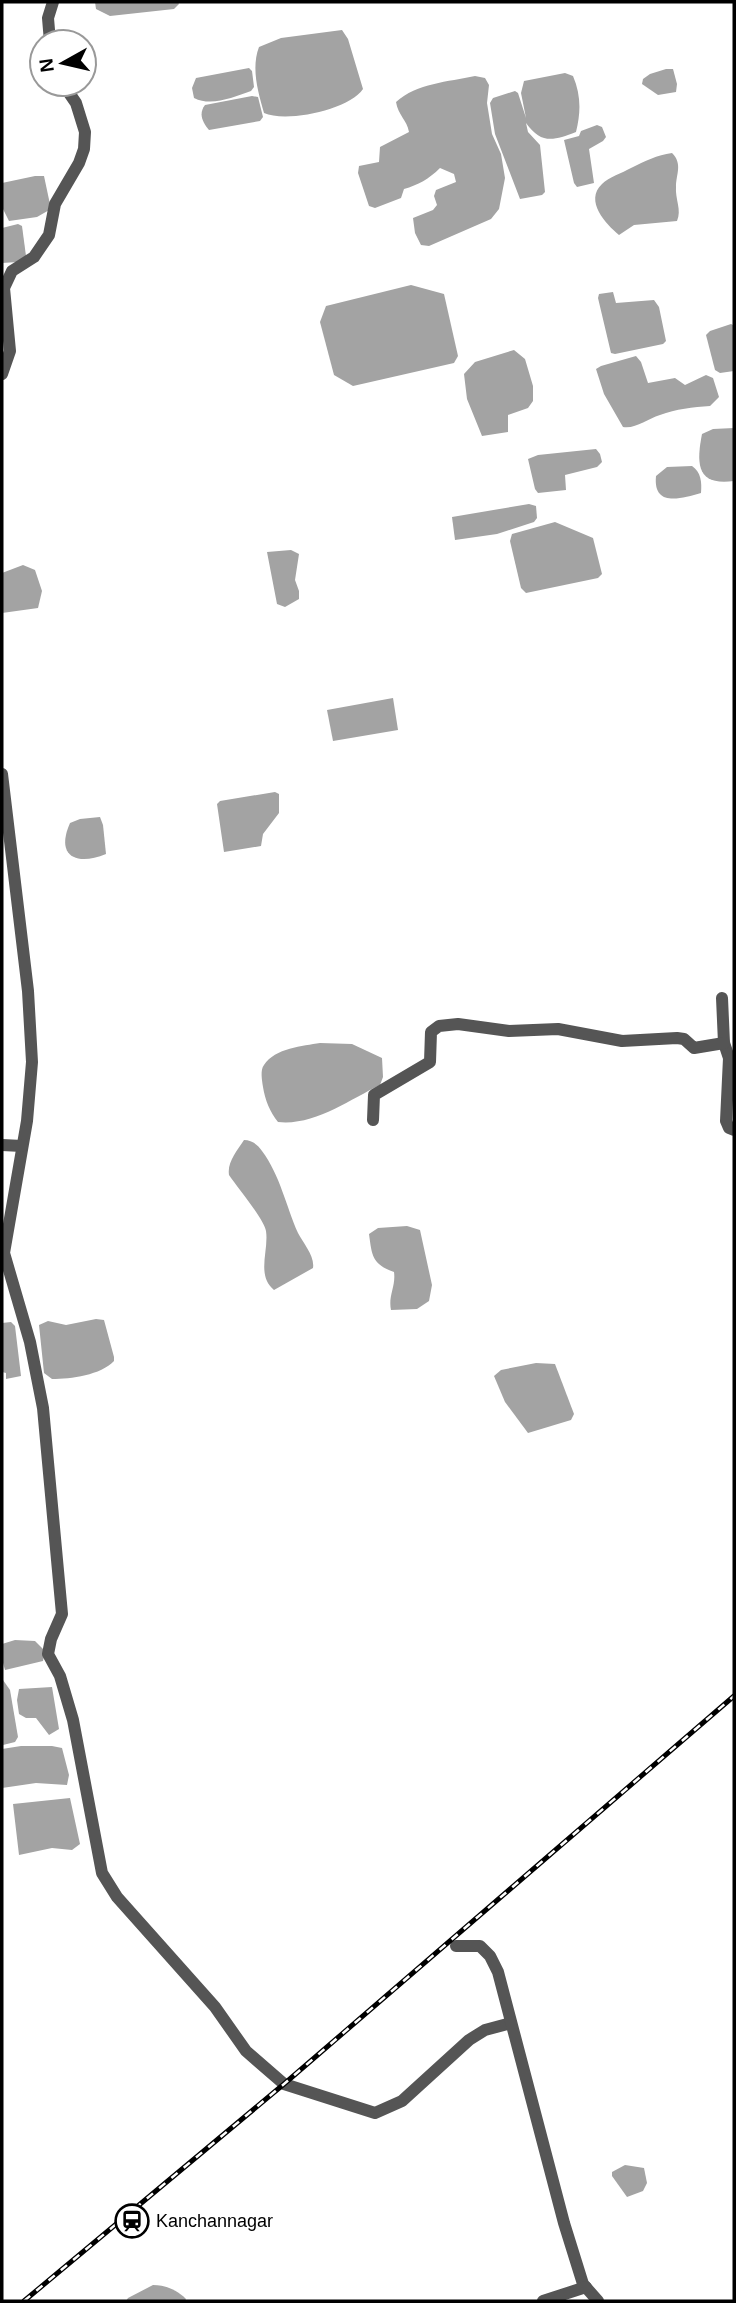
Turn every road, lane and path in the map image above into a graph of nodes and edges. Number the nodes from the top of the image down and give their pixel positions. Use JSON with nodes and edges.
{"nodes":[{"id":1,"x":53,"y":2,"type":"edge"},
{"id":2,"x":49,"y":28,"type":"edge"},
{"id":3,"x":73,"y":98,"type":"edge"},
{"id":4,"x":2,"y":374,"type":"edge"},
{"id":5,"x":2,"y":774,"type":"edge"},
{"id":6,"x":722,"y":998,"type":"dead end"},
{"id":7,"x":724,"y":1043,"type":"junction"},
{"id":8,"x":373,"y":1120,"type":"dead end"},
{"id":9,"x":734,"y":1130,"type":"edge"},
{"id":10,"x":2,"y":1146,"type":"edge"},
{"id":11,"x":22,"y":1146,"type":"junction"},
{"id":12,"x":456,"y":1946,"type":"dead end"},
{"id":13,"x":512,"y":2023,"type":"junction"},
{"id":14,"x":586,"y":2287,"type":"junction"},
{"id":15,"x":543,"y":2301,"type":"edge"},
{"id":16,"x":598,"y":2301,"type":"edge"}],
"edges":[{"from":1,"to":2,"type":"street"},
{"from":3,"to":4,"type":"street"},
{"from":5,"to":11,"type":"street"},
{"from":6,"to":7,"type":"street"},
{"from":7,"to":8,"type":"street"},
{"from":7,"to":9,"type":"street"},
{"from":10,"to":11,"type":"street"},
{"from":11,"to":13,"type":"street"},
{"from":12,"to":13,"type":"street"},
{"from":13,"to":14,"type":"street"},
{"from":14,"to":15,"type":"street"},
{"from":14,"to":16,"type":"street"}]}
